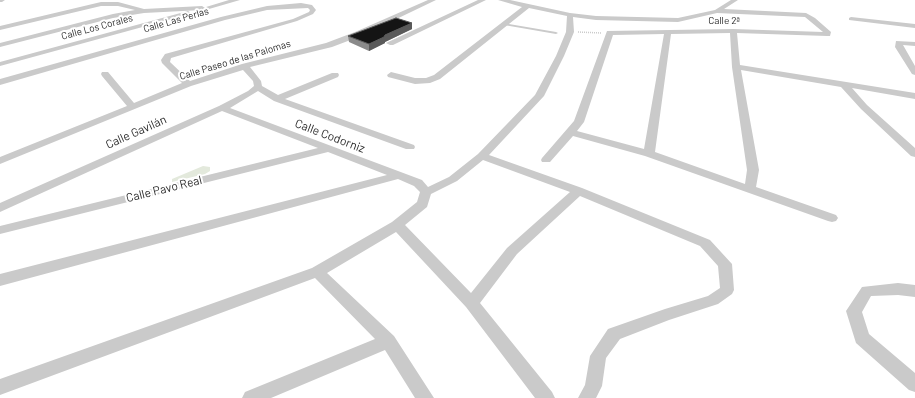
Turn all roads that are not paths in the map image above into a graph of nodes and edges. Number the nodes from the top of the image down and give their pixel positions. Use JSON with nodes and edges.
{"nodes":[{"id":1,"x":237,"y":0,"type":"edge"},
{"id":2,"x":433,"y":0,"type":"edge"},
{"id":3,"x":483,"y":0,"type":"edge"},
{"id":4,"x":501,"y":0,"type":"edge"},
{"id":5,"x":735,"y":0,"type":"edge"},
{"id":6,"x":527,"y":6,"type":"junction"},
{"id":7,"x":204,"y":9,"type":"junction"},
{"id":8,"x":144,"y":11,"type":"junction"},
{"id":9,"x":718,"y":11,"type":"junction"},
{"id":10,"x":570,"y":14,"type":"junction"},
{"id":11,"x":223,"y":18,"type":"junction"},
{"id":12,"x":851,"y":19,"type":"dead end"},
{"id":13,"x":504,"y":24,"type":"junction"},
{"id":14,"x":915,"y":26,"type":"edge"},
{"id":15,"x":0,"y":28,"type":"edge"},
{"id":16,"x":732,"y":31,"type":"junction"},
{"id":17,"x":668,"y":32,"type":"junction"},
{"id":18,"x":556,"y":33,"type":"dead end"},
{"id":19,"x":390,"y":43,"type":"dead end"},
{"id":20,"x":915,"y":44,"type":"edge"},
{"id":21,"x":0,"y":45,"type":"edge"},
{"id":22,"x":0,"y":64,"type":"edge"},
{"id":23,"x":245,"y":66,"type":"junction"},
{"id":24,"x":736,"y":67,"type":"junction"},
{"id":25,"x":915,"y":72,"type":"edge"},
{"id":26,"x":104,"y":74,"type":"dead end"},
{"id":27,"x":335,"y":74,"type":"dead end"},
{"id":28,"x":391,"y":75,"type":"dead end"},
{"id":29,"x":0,"y":82,"type":"edge"},
{"id":30,"x":188,"y":84,"type":"junction"},
{"id":31,"x":844,"y":85,"type":"junction"},
{"id":32,"x":258,"y":87,"type":"junction"},
{"id":33,"x":915,"y":96,"type":"edge"},
{"id":34,"x":277,"y":99,"type":"junction"},
{"id":35,"x":132,"y":107,"type":"junction"},
{"id":36,"x":222,"y":108,"type":"junction"},
{"id":37,"x":571,"y":132,"type":"junction"},
{"id":38,"x":410,"y":147,"type":"dead end"},
{"id":39,"x":328,"y":148,"type":"junction"},
{"id":40,"x":649,"y":154,"type":"junction"},
{"id":41,"x":915,"y":154,"type":"edge"},
{"id":42,"x":482,"y":156,"type":"junction"},
{"id":43,"x":546,"y":160,"type":"dead end"},
{"id":44,"x":0,"y":161,"type":"edge"},
{"id":45,"x":397,"y":176,"type":"junction"},
{"id":46,"x":750,"y":189,"type":"junction"},
{"id":47,"x":578,"y":191,"type":"junction"},
{"id":48,"x":426,"y":192,"type":"junction"},
{"id":49,"x":0,"y":208,"type":"edge"},
{"id":50,"x":832,"y":218,"type":"dead end"},
{"id":51,"x":397,"y":226,"type":"junction"},
{"id":52,"x":0,"y":230,"type":"edge"},
{"id":53,"x":317,"y":272,"type":"junction"},
{"id":54,"x":0,"y":280,"type":"edge"},
{"id":55,"x":915,"y":291,"type":"edge"},
{"id":56,"x":471,"y":302,"type":"junction"},
{"id":57,"x":388,"y":341,"type":"junction"},
{"id":58,"x":915,"y":384,"type":"edge"},
{"id":59,"x":0,"y":387,"type":"edge"},
{"id":60,"x":251,"y":398,"type":"edge"},
{"id":61,"x":425,"y":398,"type":"edge"},
{"id":62,"x":546,"y":398,"type":"edge"},
{"id":63,"x":587,"y":398,"type":"edge"}],
"edges":[{"from":1,"to":7,"type":"street","name":"Calle Los Corales"},
{"from":2,"to":23,"type":"street","name":"Calle Paseo de las Palomas"},
{"from":3,"to":19,"type":"street"},
{"from":4,"to":6,"type":"street"},
{"from":5,"to":9,"type":"street"},
{"from":6,"to":10,"type":"street"},
{"from":6,"to":13,"type":"street"},
{"from":7,"to":8,"type":"street"},
{"from":7,"to":11,"type":"street"},
{"from":7,"to":22,"type":"street","name":"Calle Los Corales"},
{"from":8,"to":15,"type":"street"},
{"from":8,"to":21,"type":"street"},
{"from":9,"to":10,"type":"street"},
{"from":9,"to":16,"type":"street","name":"Calle 2ª"},
{"from":10,"to":42,"type":"street"},
{"from":11,"to":29,"type":"street","name":"Calle Las Perlas"},
{"from":11,"to":30,"type":"street","name":"Calle Las Perlas"},
{"from":12,"to":14,"type":"street"},
{"from":13,"to":18,"type":"lane"},
{"from":13,"to":28,"type":"street"},
{"from":16,"to":17,"type":"street","name":"Calle 2ª"},
{"from":16,"to":24,"type":"street"},
{"from":17,"to":37,"type":"street","name":"Calle 2ª"},
{"from":17,"to":40,"type":"street"},
{"from":20,"to":25,"type":"street"},
{"from":23,"to":30,"type":"street","name":"Calle Paseo de las Palomas"},
{"from":23,"to":32,"type":"street"},
{"from":24,"to":31,"type":"street"},
{"from":24,"to":46,"type":"street"},
{"from":26,"to":35,"type":"street"},
{"from":27,"to":34,"type":"street"},
{"from":30,"to":35,"type":"street","name":"Calle Paseo de las Palomas"},
{"from":31,"to":33,"type":"street"},
{"from":31,"to":41,"type":"street"},
{"from":32,"to":34,"type":"street"},
{"from":32,"to":36,"type":"street","name":"Calle Gavilán"},
{"from":34,"to":38,"type":"street"},
{"from":35,"to":44,"type":"street","name":"Calle Paseo de las Palomas"},
{"from":36,"to":39,"type":"street","name":"Calle Codorniz"},
{"from":36,"to":49,"type":"street","name":"Calle Gavilán"},
{"from":37,"to":40,"type":"street"},
{"from":37,"to":43,"type":"street"},
{"from":39,"to":45,"type":"street","name":"Calle Codorniz"},
{"from":39,"to":52,"type":"street","name":"Calle Pavo Real"},
{"from":40,"to":46,"type":"street"},
{"from":42,"to":47,"type":"street"},
{"from":42,"to":48,"type":"street"},
{"from":45,"to":48,"type":"street","name":"Calle Codorniz"},
{"from":45,"to":54,"type":"street"},
{"from":46,"to":50,"type":"street"},
{"from":47,"to":56,"type":"street"},
{"from":47,"to":63,"type":"street"},
{"from":48,"to":51,"type":"street"},
{"from":51,"to":53,"type":"street"},
{"from":51,"to":56,"type":"street"},
{"from":53,"to":57,"type":"street"},
{"from":53,"to":59,"type":"street"},
{"from":55,"to":58,"type":"street"},
{"from":56,"to":62,"type":"street"},
{"from":57,"to":60,"type":"street"},
{"from":57,"to":61,"type":"street"}]}
